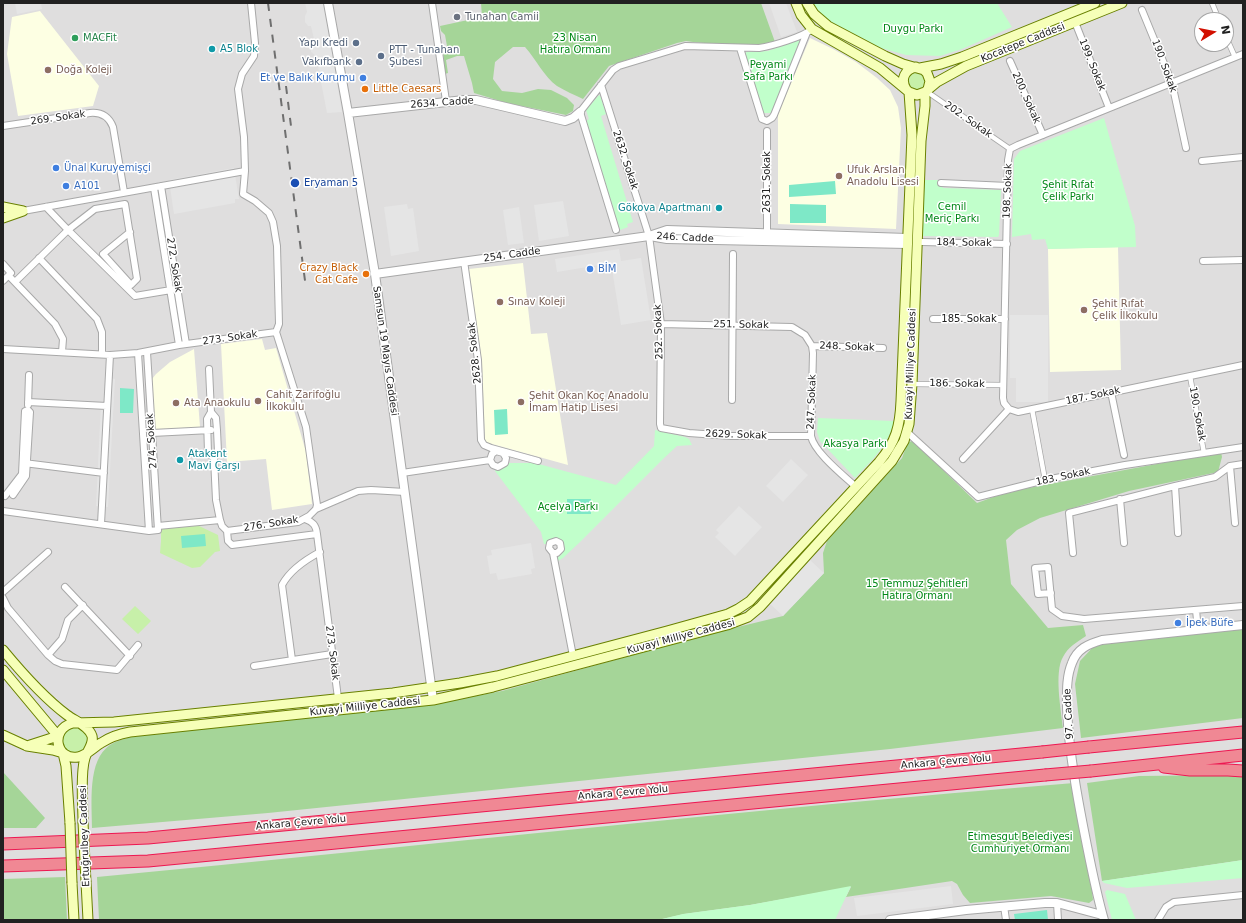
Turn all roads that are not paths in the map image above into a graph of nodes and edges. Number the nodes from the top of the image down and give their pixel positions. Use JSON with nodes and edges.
{"nodes":[{"id":1,"x":251,"y":3,"type":"edge"},
{"id":2,"x":328,"y":3,"type":"edge"},
{"id":3,"x":432,"y":3,"type":"edge"},
{"id":4,"x":796,"y":3,"type":"edge"},
{"id":5,"x":807,"y":3,"type":"edge"},
{"id":6,"x":1094,"y":3,"type":"edge"},
{"id":7,"x":1122,"y":3,"type":"edge"},
{"id":8,"x":1142,"y":10,"type":"dead end"},
{"id":9,"x":1075,"y":22,"type":"junction"},
{"id":10,"x":809,"y":32,"type":"junction"},
{"id":11,"x":740,"y":48,"type":"junction"},
{"id":12,"x":1232,"y":52,"type":"edge"},
{"id":13,"x":1243,"y":54,"type":"edge"},
{"id":14,"x":1234,"y":58,"type":"junction"},
{"id":15,"x":1010,"y":61,"type":"dead end"},
{"id":16,"x":918,"y":68,"type":"junction"},
{"id":17,"x":1172,"y":83,"type":"junction"},
{"id":18,"x":601,"y":85,"type":"junction"},
{"id":19,"x":907,"y":91,"type":"junction"},
{"id":20,"x":926,"y":91,"type":"junction"},
{"id":21,"x":446,"y":101,"type":"junction"},
{"id":22,"x":1109,"y":108,"type":"junction"},
{"id":23,"x":580,"y":112,"type":"junction"},
{"id":24,"x":348,"y":113,"type":"junction"},
{"id":25,"x":3,"y":126,"type":"edge"},
{"id":26,"x":767,"y":131,"type":"dead end"},
{"id":27,"x":1043,"y":135,"type":"junction"},
{"id":28,"x":1186,"y":148,"type":"dead end"},
{"id":29,"x":1010,"y":149,"type":"junction"},
{"id":30,"x":1243,"y":157,"type":"edge"},
{"id":31,"x":1202,"y":161,"type":"dead end"},
{"id":32,"x":245,"y":171,"type":"junction"},
{"id":33,"x":941,"y":183,"type":"dead end"},
{"id":34,"x":161,"y":186,"type":"junction"},
{"id":35,"x":1008,"y":186,"type":"junction"},
{"id":36,"x":154,"y":188,"type":"junction"},
{"id":37,"x":124,"y":192,"type":"junction"},
{"id":38,"x":46,"y":206,"type":"junction"},
{"id":39,"x":3,"y":207,"type":"edge"},
{"id":40,"x":23,"y":211,"type":"junction"},
{"id":41,"x":3,"y":218,"type":"edge"},
{"id":42,"x":68,"y":230,"type":"junction"},
{"id":43,"x":616,"y":230,"type":"dead end"},
{"id":44,"x":130,"y":232,"type":"junction"},
{"id":45,"x":767,"y":232,"type":"junction"},
{"id":46,"x":649,"y":236,"type":"junction"},
{"id":47,"x":914,"y":241,"type":"junction"},
{"id":48,"x":1006,"y":244,"type":"junction"},
{"id":49,"x":733,"y":254,"type":"dead end"},
{"id":50,"x":39,"y":258,"type":"junction"},
{"id":51,"x":1243,"y":260,"type":"edge"},
{"id":52,"x":464,"y":261,"type":"junction"},
{"id":53,"x":1203,"y":261,"type":"dead end"},
{"id":54,"x":3,"y":264,"type":"edge"},
{"id":55,"x":374,"y":274,"type":"junction"},
{"id":56,"x":9,"y":276,"type":"junction"},
{"id":57,"x":3,"y":281,"type":"edge"},
{"id":58,"x":15,"y":282,"type":"junction"},
{"id":59,"x":177,"y":289,"type":"junction"},
{"id":60,"x":170,"y":290,"type":"junction"},
{"id":61,"x":933,"y":319,"type":"dead end"},
{"id":62,"x":1005,"y":319,"type":"junction"},
{"id":63,"x":661,"y":324,"type":"junction"},
{"id":64,"x":733,"y":325,"type":"junction"},
{"id":65,"x":276,"y":332,"type":"junction"},
{"id":66,"x":182,"y":344,"type":"junction"},
{"id":67,"x":812,"y":346,"type":"junction"},
{"id":68,"x":883,"y":348,"type":"dead end"},
{"id":69,"x":3,"y":349,"type":"edge"},
{"id":70,"x":62,"y":352,"type":"junction"},
{"id":71,"x":147,"y":352,"type":"junction"},
{"id":72,"x":138,"y":353,"type":"junction"},
{"id":73,"x":102,"y":354,"type":"junction"},
{"id":74,"x":110,"y":355,"type":"junction"},
{"id":75,"x":1243,"y":365,"type":"edge"},
{"id":76,"x":209,"y":369,"type":"dead end"},
{"id":77,"x":29,"y":375,"type":"dead end"},
{"id":78,"x":1190,"y":376,"type":"junction"},
{"id":79,"x":912,"y":384,"type":"junction"},
{"id":80,"x":1003,"y":385,"type":"junction"},
{"id":81,"x":1111,"y":392,"type":"junction"},
{"id":82,"x":732,"y":400,"type":"dead end"},
{"id":83,"x":28,"y":402,"type":"junction"},
{"id":84,"x":107,"y":406,"type":"junction"},
{"id":85,"x":1009,"y":409,"type":"junction"},
{"id":86,"x":1032,"y":409,"type":"junction"},
{"id":87,"x":211,"y":412,"type":"junction"},
{"id":88,"x":661,"y":428,"type":"joint"},
{"id":89,"x":207,"y":430,"type":"junction"},
{"id":90,"x":217,"y":430,"type":"junction"},
{"id":91,"x":907,"y":432,"type":"junction"},
{"id":92,"x":152,"y":433,"type":"junction"},
{"id":93,"x":811,"y":436,"type":"junction"},
{"id":94,"x":1243,"y":447,"type":"edge"},
{"id":95,"x":501,"y":451,"type":"junction"},
{"id":96,"x":1204,"y":453,"type":"junction"},
{"id":97,"x":1124,"y":455,"type":"dead end"},
{"id":98,"x":214,"y":458,"type":"junction"},
{"id":99,"x":963,"y":459,"type":"dead end"},
{"id":100,"x":490,"y":460,"type":"junction"},
{"id":101,"x":538,"y":461,"type":"dead end"},
{"id":102,"x":25,"y":463,"type":"junction"},
{"id":103,"x":1243,"y":464,"type":"edge"},
{"id":104,"x":1230,"y":466,"type":"junction"},
{"id":105,"x":104,"y":473,"type":"junction"},
{"id":106,"x":402,"y":473,"type":"junction"},
{"id":107,"x":1045,"y":480,"type":"junction"},
{"id":108,"x":1175,"y":486,"type":"junction"},
{"id":109,"x":856,"y":488,"type":"junction"},
{"id":110,"x":404,"y":492,"type":"junction"},
{"id":111,"x":13,"y":495,"type":"dead end"},
{"id":112,"x":5,"y":496,"type":"dead end"},
{"id":113,"x":1120,"y":499,"type":"junction"},
{"id":114,"x":316,"y":509,"type":"junction"},
{"id":115,"x":3,"y":511,"type":"edge"},
{"id":116,"x":305,"y":519,"type":"junction"},
{"id":117,"x":220,"y":520,"type":"junction"},
{"id":118,"x":1234,"y":523,"type":"dead end"},
{"id":119,"x":101,"y":524,"type":"junction"},
{"id":120,"x":158,"y":528,"type":"junction"},
{"id":121,"x":149,"y":531,"type":"junction"},
{"id":122,"x":227,"y":531,"type":"junction"},
{"id":123,"x":1178,"y":533,"type":"dead end"},
{"id":124,"x":317,"y":534,"type":"junction"},
{"id":125,"x":1124,"y":543,"type":"dead end"},
{"id":126,"x":48,"y":552,"type":"dead end"},
{"id":127,"x":320,"y":552,"type":"junction"},
{"id":128,"x":797,"y":552,"type":"junction"},
{"id":129,"x":553,"y":553,"type":"dead end"},
{"id":130,"x":1073,"y":553,"type":"dead end"},
{"id":131,"x":804,"y":559,"type":"junction"},
{"id":132,"x":65,"y":587,"type":"dead end"},
{"id":133,"x":3,"y":592,"type":"edge"},
{"id":134,"x":1051,"y":593,"type":"junction"},
{"id":135,"x":3,"y":598,"type":"edge"},
{"id":136,"x":83,"y":605,"type":"junction"},
{"id":137,"x":1243,"y":606,"type":"edge"},
{"id":138,"x":1196,"y":610,"type":"junction"},
{"id":139,"x":1243,"y":626,"type":"edge"},
{"id":140,"x":1198,"y":630,"type":"junction"},
{"id":141,"x":138,"y":645,"type":"dead end"},
{"id":142,"x":3,"y":650,"type":"edge"},
{"id":143,"x":48,"y":654,"type":"junction"},
{"id":144,"x":332,"y":654,"type":"junction"},
{"id":145,"x":130,"y":656,"type":"junction"},
{"id":146,"x":573,"y":656,"type":"junction"},
{"id":147,"x":292,"y":660,"type":"junction"},
{"id":148,"x":254,"y":666,"type":"dead end"},
{"id":149,"x":3,"y":670,"type":"edge"},
{"id":150,"x":432,"y":688,"type":"junction"},
{"id":151,"x":338,"y":698,"type":"junction"},
{"id":152,"x":433,"y":700,"type":"junction"},
{"id":153,"x":78,"y":723,"type":"junction"},
{"id":154,"x":1243,"y":728,"type":"edge"},
{"id":155,"x":1243,"y":732,"type":"edge"},
{"id":156,"x":1229,"y":733,"type":"junction"},
{"id":157,"x":3,"y":735,"type":"edge"},
{"id":158,"x":58,"y":736,"type":"junction"},
{"id":159,"x":27,"y":746,"type":"junction"},
{"id":160,"x":88,"y":752,"type":"junction"},
{"id":161,"x":63,"y":753,"type":"junction"},
{"id":162,"x":1243,"y":755,"type":"edge"},
{"id":163,"x":1143,"y":765,"type":"junction"},
{"id":164,"x":1243,"y":771,"type":"edge"},
{"id":165,"x":3,"y":844,"type":"edge"},
{"id":166,"x":3,"y":866,"type":"edge"},
{"id":167,"x":1243,"y":895,"type":"edge"},
{"id":168,"x":1057,"y":904,"type":"junction"},
{"id":169,"x":1004,"y":906,"type":"junction"},
{"id":170,"x":1103,"y":918,"type":"edge"},
{"id":171,"x":74,"y":920,"type":"edge"},
{"id":172,"x":88,"y":920,"type":"edge"},
{"id":173,"x":890,"y":920,"type":"edge"},
{"id":174,"x":1006,"y":920,"type":"edge"},
{"id":175,"x":1058,"y":920,"type":"edge"},
{"id":176,"x":1158,"y":920,"type":"edge"}],
"edges":[{"from":1,"to":32,"type":"street"},
{"from":2,"to":24,"type":"street","name":"Samsun 19 Mayıs Caddesi"},
{"from":3,"to":21,"type":"street"},
{"from":4,"to":10,"type":"main road"},
{"from":5,"to":16,"type":"main road"},
{"from":6,"to":16,"type":"main road","name":"Kocatepe Caddesi"},
{"from":7,"to":9,"type":"main road","name":"Kocatepe Caddesi"},
{"from":8,"to":17,"type":"street","name":"190. Sokak"},
{"from":9,"to":20,"type":"main road","name":"Kocatepe Caddesi"},
{"from":9,"to":22,"type":"street","name":"199. Sokak"},
{"from":10,"to":11,"type":"street"},
{"from":10,"to":11,"type":"street"},
{"from":10,"to":19,"type":"main road"},
{"from":11,"to":18,"type":"street"},
{"from":12,"to":14,"type":"street"},
{"from":13,"to":14,"type":"street","name":"198. Sokak"},
{"from":14,"to":17,"type":"street","name":"198. Sokak"},
{"from":15,"to":27,"type":"street","name":"200. Sokak"},
{"from":16,"to":19,"type":"main road"},
{"from":16,"to":20,"type":"main road"},
{"from":17,"to":22,"type":"street","name":"198. Sokak"},
{"from":17,"to":28,"type":"street","name":"190. Sokak"},
{"from":18,"to":23,"type":"street"},
{"from":18,"to":46,"type":"street","name":"2632. Sokak"},
{"from":19,"to":20,"type":"main road"},
{"from":19,"to":47,"type":"main road","name":"Kuvayi Milliye Caddesi"},
{"from":20,"to":29,"type":"street","name":"202. Sokak"},
{"from":20,"to":47,"type":"main road","name":"Kuvayi Milliye Caddesi"},
{"from":21,"to":23,"type":"street","name":"2634. Cadde"},
{"from":21,"to":24,"type":"street","name":"2634. Cadde"},
{"from":22,"to":27,"type":"street","name":"198. Sokak"},
{"from":23,"to":43,"type":"street"},
{"from":24,"to":55,"type":"street","name":"Samsun 19 Mayıs Caddesi"},
{"from":25,"to":37,"type":"street","name":"269. Sokak"},
{"from":26,"to":45,"type":"street","name":"2631. Sokak"},
{"from":27,"to":29,"type":"street","name":"198. Sokak"},
{"from":29,"to":35,"type":"street","name":"198. Sokak"},
{"from":30,"to":31,"type":"street"},
{"from":32,"to":34,"type":"street"},
{"from":32,"to":65,"type":"street"},
{"from":33,"to":35,"type":"street"},
{"from":34,"to":36,"type":"street"},
{"from":34,"to":59,"type":"street","name":"272. Sokak"},
{"from":35,"to":48,"type":"street","name":"198. Sokak"},
{"from":36,"to":37,"type":"street"},
{"from":36,"to":60,"type":"street","name":"272. Sokak"},
{"from":37,"to":38,"type":"street"},
{"from":38,"to":40,"type":"street"},
{"from":38,"to":42,"type":"street"},
{"from":39,"to":40,"type":"main road"},
{"from":40,"to":41,"type":"main road"},
{"from":42,"to":44,"type":"street"},
{"from":42,"to":50,"type":"street"},
{"from":42,"to":60,"type":"street"},
{"from":44,"to":44,"type":"street"},
{"from":45,"to":46,"type":"street","name":"246. Cadde"},
{"from":45,"to":47,"type":"street","name":"246. Cadde"},
{"from":46,"to":47,"type":"street","name":"246. Cadde"},
{"from":46,"to":52,"type":"street","name":"254. Cadde"},
{"from":46,"to":63,"type":"street","name":"252. Sokak"},
{"from":47,"to":48,"type":"street","name":"184. Sokak"},
{"from":47,"to":79,"type":"main road","name":"Kuvayi Milliye Caddesi"},
{"from":47,"to":109,"type":"main road","name":"Kuvayi Milliye Caddesi"},
{"from":48,"to":62,"type":"street","name":"198. Sokak"},
{"from":49,"to":64,"type":"street"},
{"from":50,"to":58,"type":"street"},
{"from":50,"to":73,"type":"street"},
{"from":51,"to":53,"type":"street"},
{"from":52,"to":55,"type":"street","name":"254. Cadde"},
{"from":52,"to":95,"type":"street","name":"2628. Sokak"},
{"from":54,"to":56,"type":"street"},
{"from":55,"to":106,"type":"street","name":"Samsun 19 Mayıs Caddesi"},
{"from":56,"to":57,"type":"street"},
{"from":56,"to":58,"type":"street"},
{"from":58,"to":70,"type":"street"},
{"from":59,"to":60,"type":"street"},
{"from":59,"to":66,"type":"street","name":"272. Sokak"},
{"from":60,"to":66,"type":"street","name":"272. Sokak"},
{"from":61,"to":62,"type":"street","name":"185. Sokak"},
{"from":62,"to":80,"type":"street","name":"198. Sokak"},
{"from":63,"to":64,"type":"street","name":"251. Sokak"},
{"from":63,"to":88,"type":"street","name":"252. Sokak"},
{"from":64,"to":67,"type":"street","name":"251. Sokak"},
{"from":64,"to":82,"type":"street"},
{"from":65,"to":66,"type":"street","name":"273. Sokak"},
{"from":65,"to":114,"type":"street"},
{"from":66,"to":71,"type":"street","name":"273. Sokak"},
{"from":67,"to":68,"type":"street","name":"248. Sokak"},
{"from":67,"to":93,"type":"street","name":"247. Sokak"},
{"from":69,"to":70,"type":"street","name":"273. Sokak"},
{"from":70,"to":73,"type":"street","name":"273. Sokak"},
{"from":71,"to":72,"type":"street","name":"273. Sokak"},
{"from":71,"to":92,"type":"street","name":"274. Sokak"},
{"from":72,"to":74,"type":"street","name":"273. Sokak"},
{"from":72,"to":121,"type":"street","name":"274. Sokak"},
{"from":73,"to":74,"type":"street","name":"273. Sokak"},
{"from":74,"to":84,"type":"street"},
{"from":75,"to":78,"type":"street","name":"187. Sokak"},
{"from":76,"to":87,"type":"street"},
{"from":77,"to":83,"type":"street"},
{"from":78,"to":81,"type":"street","name":"187. Sokak"},
{"from":78,"to":96,"type":"street","name":"190. Sokak"},
{"from":79,"to":80,"type":"street","name":"186. Sokak"},
{"from":79,"to":91,"type":"main road","name":"Kuvayi Milliye Caddesi"},
{"from":80,"to":85,"type":"street","name":"198. Sokak"},
{"from":81,"to":86,"type":"street","name":"187. Sokak"},
{"from":81,"to":97,"type":"street"},
{"from":83,"to":84,"type":"street"},
{"from":83,"to":102,"type":"street"},
{"from":84,"to":105,"type":"street"},
{"from":85,"to":86,"type":"street","name":"187. Sokak"},
{"from":85,"to":99,"type":"street"},
{"from":86,"to":107,"type":"street"},
{"from":87,"to":89,"type":"street"},
{"from":87,"to":90,"type":"street"},
{"from":88,"to":93,"type":"street","name":"2629. Sokak"},
{"from":89,"to":90,"type":"street"},
{"from":89,"to":92,"type":"street"},
{"from":89,"to":98,"type":"street"},
{"from":90,"to":98,"type":"street"},
{"from":91,"to":107,"type":"street","name":"183. Sokak"},
{"from":91,"to":131,"type":"main road","name":"Kuvayi Milliye Caddesi"},
{"from":92,"to":120,"type":"street","name":"274. Sokak"},
{"from":93,"to":109,"type":"street","name":"247. Sokak"},
{"from":94,"to":96,"type":"street","name":"183. Sokak"},
{"from":95,"to":100,"type":"street"},
{"from":95,"to":100,"type":"street"},
{"from":95,"to":101,"type":"street"},
{"from":96,"to":107,"type":"street","name":"183. Sokak"},
{"from":98,"to":117,"type":"street"},
{"from":100,"to":106,"type":"street"},
{"from":102,"to":105,"type":"street"},
{"from":102,"to":111,"type":"street"},
{"from":102,"to":112,"type":"street"},
{"from":103,"to":104,"type":"street"},
{"from":104,"to":108,"type":"street"},
{"from":104,"to":118,"type":"street"},
{"from":105,"to":119,"type":"street"},
{"from":106,"to":110,"type":"street","name":"Samsun 19 Mayıs Caddesi"},
{"from":108,"to":113,"type":"street"},
{"from":108,"to":123,"type":"street"},
{"from":109,"to":128,"type":"main road","name":"Kuvayi Milliye Caddesi"},
{"from":110,"to":114,"type":"street","name":"276. Sokak"},
{"from":110,"to":150,"type":"street","name":"Samsun 19 Mayıs Caddesi"},
{"from":113,"to":125,"type":"street"},
{"from":113,"to":130,"type":"street"},
{"from":114,"to":116,"type":"street","name":"276. Sokak"},
{"from":115,"to":119,"type":"street"},
{"from":116,"to":122,"type":"street","name":"276. Sokak"},
{"from":116,"to":124,"type":"street","name":"273. Sokak"},
{"from":117,"to":120,"type":"street"},
{"from":117,"to":122,"type":"street","name":"276. Sokak"},
{"from":119,"to":121,"type":"street"},
{"from":120,"to":121,"type":"street"},
{"from":122,"to":124,"type":"street","name":"276. Sokak"},
{"from":124,"to":127,"type":"street","name":"273. Sokak"},
{"from":126,"to":133,"type":"street"},
{"from":127,"to":144,"type":"street","name":"273. Sokak"},
{"from":127,"to":147,"type":"street"},
{"from":128,"to":131,"type":"main road"},
{"from":128,"to":146,"type":"main road","name":"Kuvayi Milliye Caddesi"},
{"from":129,"to":146,"type":"street"},
{"from":131,"to":152,"type":"main road","name":"Kuvayi Milliye Caddesi"},
{"from":132,"to":136,"type":"street"},
{"from":134,"to":134,"type":"street"},
{"from":134,"to":138,"type":"street"},
{"from":135,"to":143,"type":"street"},
{"from":136,"to":143,"type":"street"},
{"from":136,"to":145,"type":"street"},
{"from":137,"to":138,"type":"street"},
{"from":138,"to":140,"type":"street"},
{"from":139,"to":140,"type":"street","name":"97. Cadde"},
{"from":140,"to":170,"type":"street","name":"97. Cadde"},
{"from":141,"to":145,"type":"street"},
{"from":142,"to":153,"type":"main road","name":"Ertuğrulbey Caddesi"},
{"from":143,"to":145,"type":"street"},
{"from":144,"to":147,"type":"street"},
{"from":144,"to":151,"type":"street","name":"273. Sokak"},
{"from":146,"to":150,"type":"main road","name":"Kuvayi Milliye Caddesi"},
{"from":147,"to":148,"type":"street"},
{"from":149,"to":158,"type":"main road","name":"Ertuğrulbey Caddesi"},
{"from":150,"to":151,"type":"main road","name":"Kuvayi Milliye Caddesi"},
{"from":150,"to":152,"type":"street","name":"Samsun 19 Mayıs Caddesi"},
{"from":151,"to":153,"type":"main road","name":"Kuvayi Milliye Caddesi"},
{"from":152,"to":160,"type":"main road","name":"Kuvayi Milliye Caddesi"},
{"from":153,"to":158,"type":"main road"},
{"from":153,"to":160,"type":"main road","name":"Ertuğrulbey Caddesi"},
{"from":154,"to":156,"type":"highway"},
{"from":155,"to":156,"type":"highway","name":"Ankara Çevre Yolu"},
{"from":156,"to":165,"type":"highway","name":"Ankara Çevre Yolu","bridge":true},
{"from":157,"to":159,"type":"main road"},
{"from":158,"to":159,"type":"main road"},
{"from":158,"to":161,"type":"main road","name":"Ertuğrulbey Caddesi"},
{"from":159,"to":161,"type":"main road"},
{"from":160,"to":161,"type":"main road"},
{"from":160,"to":172,"type":"main road","name":"Ertuğrulbey Caddesi","bridge":true},
{"from":161,"to":171,"type":"main road","name":"Ertuğrulbey Caddesi","bridge":true},
{"from":162,"to":163,"type":"highway"},
{"from":163,"to":164,"type":"highway"},
{"from":163,"to":166,"type":"highway","bridge":true},
{"from":167,"to":176,"type":"street"},
{"from":168,"to":169,"type":"street"},
{"from":168,"to":170,"type":"street"},
{"from":168,"to":175,"type":"street"},
{"from":169,"to":173,"type":"street"},
{"from":169,"to":174,"type":"street"}]}
